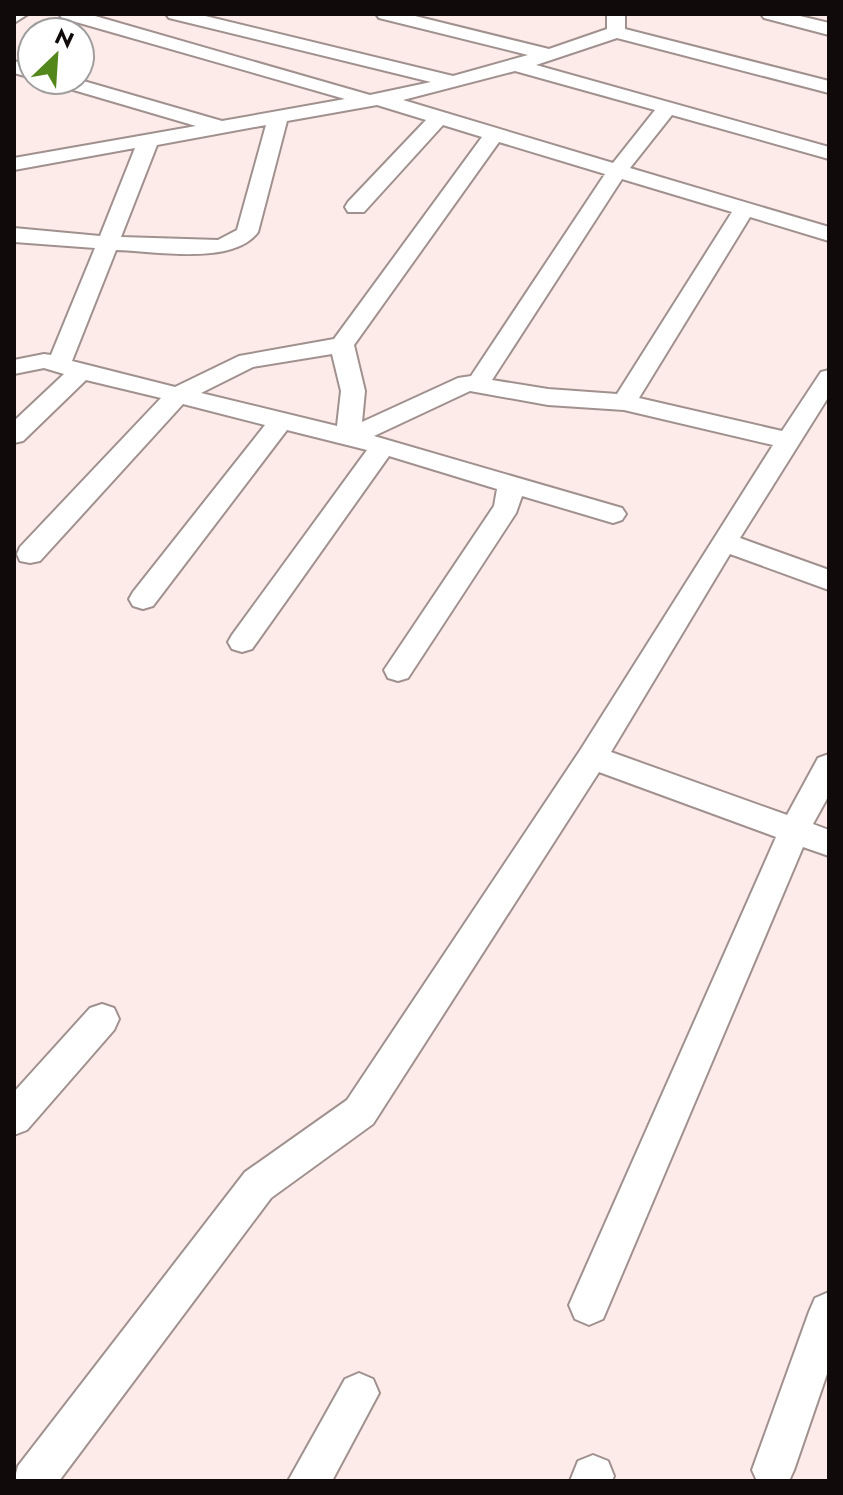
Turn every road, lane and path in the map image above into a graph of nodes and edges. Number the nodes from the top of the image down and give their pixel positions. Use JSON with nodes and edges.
{"nodes":[{"id":1,"x":19,"y":14,"type":"edge"},
{"id":2,"x":72,"y":14,"type":"edge"},
{"id":3,"x":175,"y":14,"type":"edge"},
{"id":4,"x":385,"y":14,"type":"edge"},
{"id":5,"x":770,"y":14,"type":"edge"},
{"id":6,"x":14,"y":18,"type":"edge"},
{"id":7,"x":616,"y":23,"type":"edge"},
{"id":8,"x":822,"y":23,"type":"edge"},
{"id":9,"x":550,"y":55,"type":"junction"},
{"id":10,"x":516,"y":65,"type":"junction"},
{"id":11,"x":452,"y":82,"type":"junction"},
{"id":12,"x":829,"y":87,"type":"edge"},
{"id":13,"x":96,"y":90,"type":"edge"},
{"id":14,"x":374,"y":100,"type":"junction"},
{"id":15,"x":666,"y":109,"type":"junction"},
{"id":16,"x":439,"y":117,"type":"junction"},
{"id":17,"x":278,"y":118,"type":"junction"},
{"id":18,"x":224,"y":127,"type":"junction"},
{"id":19,"x":494,"y":134,"type":"junction"},
{"id":20,"x":149,"y":140,"type":"junction"},
{"id":21,"x":14,"y":147,"type":"edge"},
{"id":22,"x":829,"y":153,"type":"edge"},
{"id":23,"x":51,"y":158,"type":"junction"},
{"id":24,"x":14,"y":164,"type":"edge"},
{"id":25,"x":617,"y":171,"type":"junction"},
{"id":26,"x":356,"y":207,"type":"dead end"},
{"id":27,"x":745,"y":209,"type":"junction"},
{"id":28,"x":829,"y":234,"type":"edge"},
{"id":29,"x":14,"y":235,"type":"edge"},
{"id":30,"x":108,"y":243,"type":"junction"},
{"id":31,"x":342,"y":345,"type":"junction"},
{"id":32,"x":14,"y":367,"type":"edge"},
{"id":33,"x":70,"y":368,"type":"junction"},
{"id":34,"x":829,"y":377,"type":"edge"},
{"id":35,"x":478,"y":383,"type":"junction"},
{"id":36,"x":179,"y":394,"type":"junction"},
{"id":37,"x":624,"y":402,"type":"junction"},
{"id":38,"x":281,"y":421,"type":"junction"},
{"id":39,"x":14,"y":435,"type":"edge"},
{"id":40,"x":348,"y":438,"type":"junction"},
{"id":41,"x":788,"y":441,"type":"junction"},
{"id":42,"x":383,"y":446,"type":"junction"},
{"id":43,"x":511,"y":485,"type":"junction"},
{"id":44,"x":613,"y":514,"type":"dead end"},
{"id":45,"x":724,"y":542,"type":"junction"},
{"id":46,"x":30,"y":554,"type":"dead end"},
{"id":47,"x":829,"y":580,"type":"edge"},
{"id":48,"x":143,"y":599,"type":"dead end"},
{"id":49,"x":242,"y":642,"type":"dead end"},
{"id":50,"x":398,"y":670,"type":"dead end"},
{"id":51,"x":592,"y":757,"type":"junction"},
{"id":52,"x":829,"y":766,"type":"edge"},
{"id":53,"x":795,"y":829,"type":"junction"},
{"id":54,"x":829,"y":843,"type":"edge"},
{"id":55,"x":102,"y":1019,"type":"dead end"},
{"id":56,"x":14,"y":1118,"type":"edge"},
{"id":57,"x":589,"y":1305,"type":"dead end"},
{"id":58,"x":829,"y":1312,"type":"edge"},
{"id":59,"x":359,"y":1393,"type":"dead end"},
{"id":60,"x":773,"y":1470,"type":"dead end"},
{"id":61,"x":33,"y":1481,"type":"edge"},
{"id":62,"x":309,"y":1481,"type":"edge"}],
"edges":[{"from":1,"to":6,"type":"street"},
{"from":2,"to":14,"type":"street"},
{"from":3,"to":11,"type":"street"},
{"from":4,"to":9,"type":"street"},
{"from":5,"to":8,"type":"street"},
{"from":7,"to":9,"type":"street"},
{"from":7,"to":12,"type":"street"},
{"from":9,"to":10,"type":"street"},
{"from":10,"to":11,"type":"street"},
{"from":10,"to":15,"type":"street"},
{"from":11,"to":14,"type":"street"},
{"from":13,"to":18,"type":"street"},
{"from":14,"to":16,"type":"street"},
{"from":14,"to":17,"type":"street"},
{"from":15,"to":22,"type":"street"},
{"from":15,"to":25,"type":"street"},
{"from":16,"to":19,"type":"street"},
{"from":16,"to":26,"type":"street"},
{"from":17,"to":18,"type":"street"},
{"from":17,"to":30,"type":"street"},
{"from":18,"to":20,"type":"street"},
{"from":19,"to":25,"type":"street"},
{"from":19,"to":31,"type":"street"},
{"from":20,"to":23,"type":"street"},
{"from":20,"to":30,"type":"street"},
{"from":21,"to":23,"type":"street"},
{"from":23,"to":24,"type":"street"},
{"from":25,"to":27,"type":"street"},
{"from":25,"to":35,"type":"street"},
{"from":27,"to":28,"type":"street"},
{"from":27,"to":37,"type":"street"},
{"from":29,"to":30,"type":"street"},
{"from":30,"to":33,"type":"street"},
{"from":31,"to":36,"type":"street"},
{"from":31,"to":40,"type":"street"},
{"from":32,"to":33,"type":"street"},
{"from":33,"to":36,"type":"street"},
{"from":33,"to":39,"type":"street"},
{"from":34,"to":41,"type":"street"},
{"from":35,"to":37,"type":"street"},
{"from":35,"to":40,"type":"street"},
{"from":36,"to":38,"type":"street"},
{"from":36,"to":46,"type":"street"},
{"from":37,"to":41,"type":"street"},
{"from":38,"to":40,"type":"street"},
{"from":38,"to":48,"type":"street"},
{"from":40,"to":42,"type":"street"},
{"from":41,"to":45,"type":"street"},
{"from":42,"to":43,"type":"street"},
{"from":42,"to":49,"type":"street"},
{"from":43,"to":44,"type":"street"},
{"from":43,"to":50,"type":"street"},
{"from":45,"to":47,"type":"street"},
{"from":45,"to":51,"type":"street"},
{"from":51,"to":53,"type":"street"},
{"from":51,"to":61,"type":"street"},
{"from":52,"to":53,"type":"street"},
{"from":53,"to":54,"type":"street"},
{"from":53,"to":57,"type":"street"},
{"from":55,"to":56,"type":"street"},
{"from":58,"to":60,"type":"street"},
{"from":59,"to":62,"type":"street"}]}
